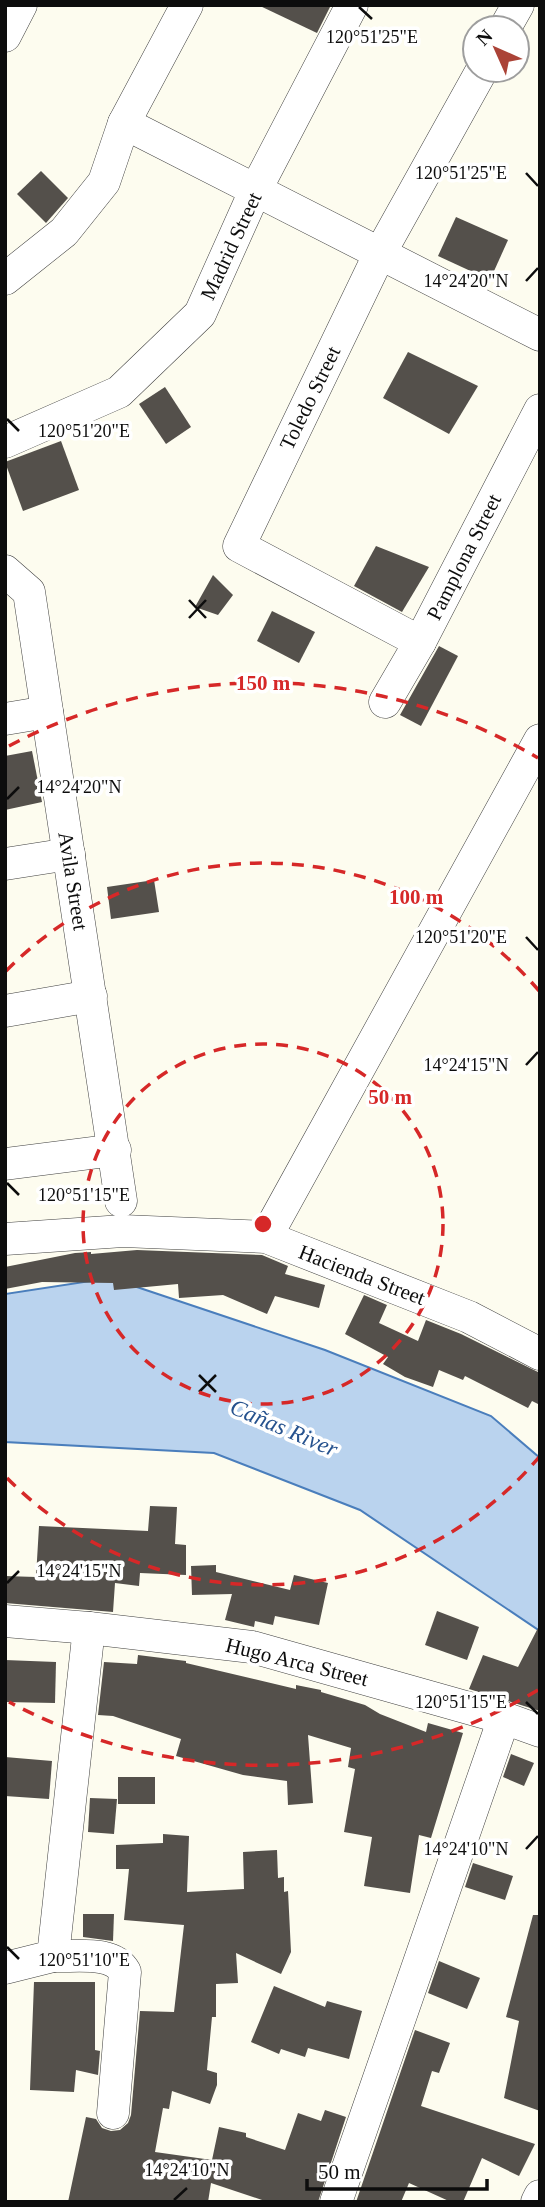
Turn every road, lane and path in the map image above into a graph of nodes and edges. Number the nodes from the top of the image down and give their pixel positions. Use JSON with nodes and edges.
{"nodes":[{"id":1,"x":21,"y":5,"type":"edge"},
{"id":2,"x":187,"y":5,"type":"edge"},
{"id":3,"x":352,"y":5,"type":"edge"},
{"id":4,"x":5,"y":36,"type":"edge"},
{"id":5,"x":474,"y":84,"type":"edge"},
{"id":6,"x":124,"y":123,"type":"junction"},
{"id":7,"x":255,"y":191,"type":"junction"},
{"id":8,"x":379,"y":255,"type":"junction"},
{"id":9,"x":5,"y":279,"type":"edge"},
{"id":10,"x":540,"y":335,"type":"edge"},
{"id":11,"x":540,"y":410,"type":"edge"},
{"id":12,"x":5,"y":442,"type":"edge"},
{"id":13,"x":5,"y":571,"type":"edge"},
{"id":14,"x":420,"y":642,"type":"junction"},
{"id":15,"x":385,"y":702,"type":"dead end"},
{"id":16,"x":47,"y":712,"type":"junction"},
{"id":17,"x":5,"y":719,"type":"edge"},
{"id":18,"x":540,"y":740,"type":"edge"},
{"id":19,"x":69,"y":854,"type":"junction"},
{"id":20,"x":5,"y":864,"type":"edge"},
{"id":21,"x":91,"y":996,"type":"junction"},
{"id":22,"x":5,"y":1011,"type":"edge"},
{"id":23,"x":115,"y":1150,"type":"junction"},
{"id":24,"x":5,"y":1164,"type":"edge"},
{"id":25,"x":121,"y":1201,"type":"dead end"},
{"id":26,"x":266,"y":1237,"type":"junction"},
{"id":27,"x":5,"y":1239,"type":"edge"},
{"id":28,"x":540,"y":1354,"type":"edge"},
{"id":29,"x":5,"y":1621,"type":"edge"},
{"id":30,"x":89,"y":1628,"type":"junction"},
{"id":31,"x":504,"y":1718,"type":"junction"},
{"id":32,"x":540,"y":1731,"type":"edge"},
{"id":33,"x":53,"y":1956,"type":"junction"},
{"id":34,"x":5,"y":1968,"type":"edge"},
{"id":35,"x":113,"y":2113,"type":"dead end"},
{"id":36,"x":540,"y":2196,"type":"edge"},
{"id":37,"x":335,"y":2202,"type":"edge"},
{"id":38,"x":537,"y":2202,"type":"edge"}],
"edges":[{"from":1,"to":4,"type":"street"},
{"from":2,"to":6,"type":"street"},
{"from":3,"to":7,"type":"street","name":"Madrid Street"},
{"from":5,"to":8,"type":"street","name":"Toledo Street"},
{"from":6,"to":7,"type":"street"},
{"from":6,"to":9,"type":"street"},
{"from":7,"to":8,"type":"street"},
{"from":7,"to":12,"type":"street","name":"Madrid Street"},
{"from":8,"to":10,"type":"street"},
{"from":8,"to":14,"type":"street","name":"Toledo Street"},
{"from":11,"to":14,"type":"street","name":"Pamplona Street"},
{"from":13,"to":16,"type":"street","name":"Avila Street"},
{"from":14,"to":15,"type":"street","name":"Pamplona Street"},
{"from":16,"to":17,"type":"street"},
{"from":16,"to":19,"type":"street","name":"Avila Street"},
{"from":18,"to":26,"type":"street"},
{"from":19,"to":20,"type":"street"},
{"from":19,"to":21,"type":"street","name":"Avila Street"},
{"from":21,"to":22,"type":"street"},
{"from":21,"to":23,"type":"street","name":"Avila Street"},
{"from":23,"to":24,"type":"street"},
{"from":23,"to":25,"type":"street","name":"Avila Street"},
{"from":26,"to":27,"type":"street","name":"Hacienda Street"},
{"from":26,"to":28,"type":"street","name":"Hacienda Street"},
{"from":29,"to":30,"type":"street","name":"Hugo Arca Street"},
{"from":30,"to":31,"type":"street","name":"Hugo Arca Street"},
{"from":30,"to":33,"type":"street"},
{"from":31,"to":32,"type":"street","name":"Hugo Arca Street"},
{"from":31,"to":37,"type":"street"},
{"from":33,"to":34,"type":"street"},
{"from":33,"to":35,"type":"street"},
{"from":36,"to":38,"type":"street"}]}
